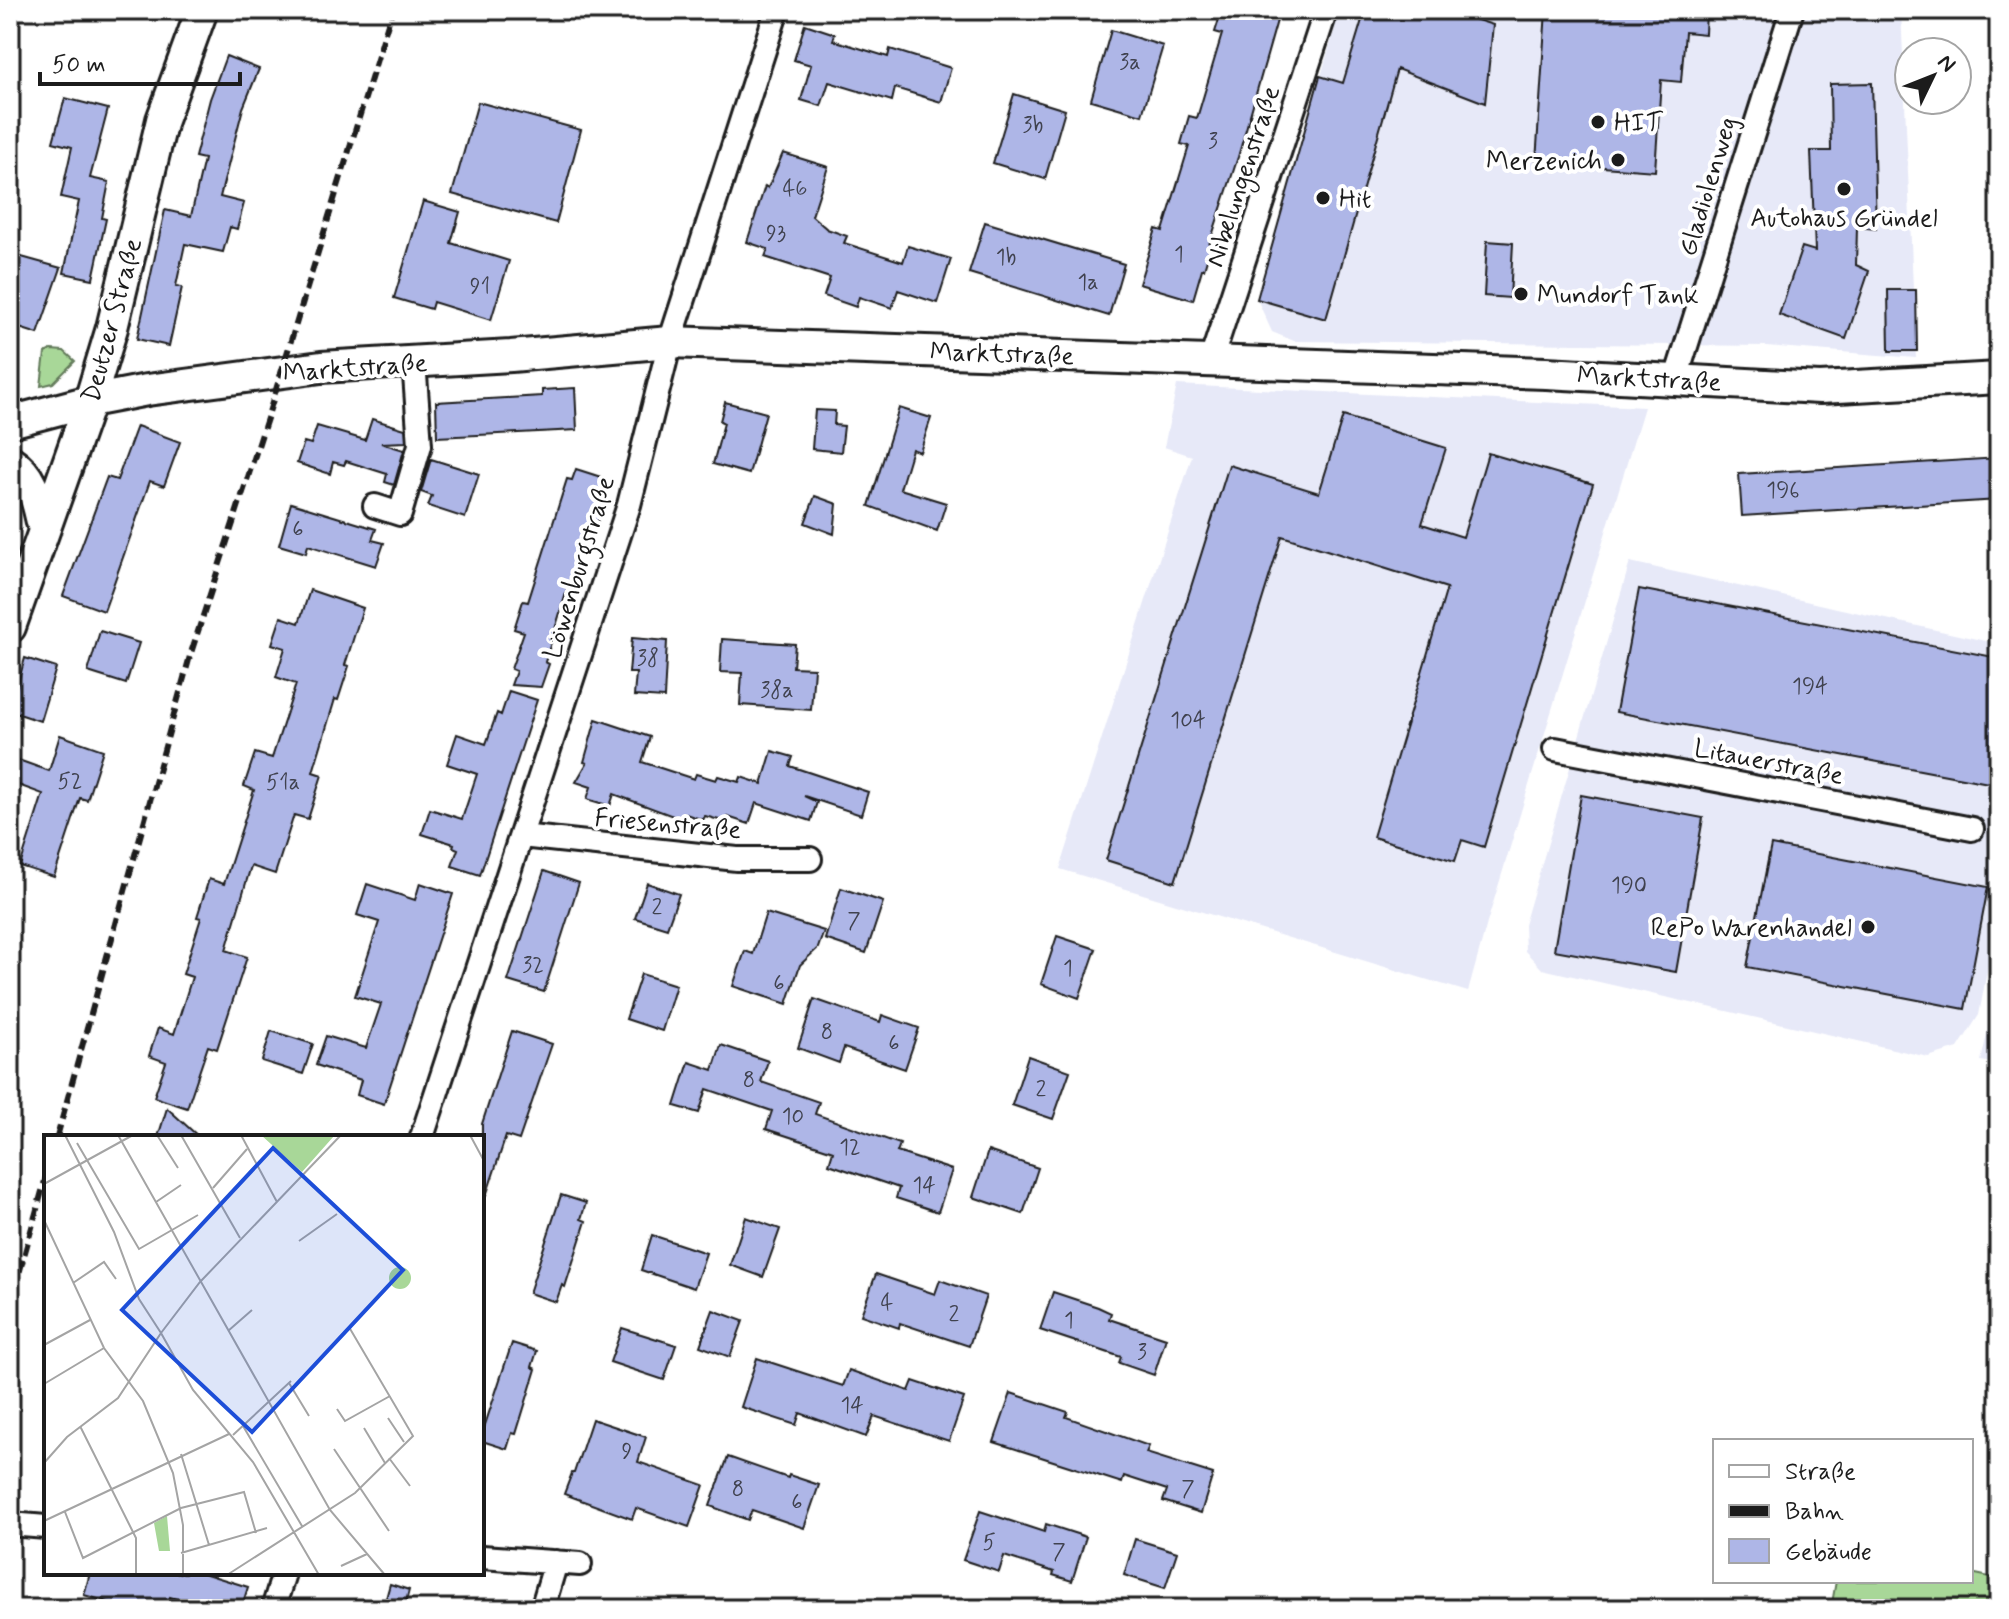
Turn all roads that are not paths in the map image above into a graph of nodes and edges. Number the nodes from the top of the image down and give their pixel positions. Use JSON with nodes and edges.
{"nodes":[{"id":1,"x":202,"y":10,"type":"edge"},
{"id":2,"x":777,"y":10,"type":"edge"},
{"id":3,"x":1326,"y":10,"type":"edge"},
{"id":4,"x":1792,"y":10,"type":"edge"},
{"id":5,"x":670,"y":342,"type":"junction"},
{"id":6,"x":1211,"y":360,"type":"junction"},
{"id":7,"x":414,"y":361,"type":"junction"},
{"id":8,"x":1676,"y":378,"type":"junction"},
{"id":9,"x":1999,"y":378,"type":"edge"},
{"id":10,"x":90,"y":401,"type":"junction"},
{"id":11,"x":10,"y":422,"type":"edge"},
{"id":12,"x":10,"y":461,"type":"edge"},
{"id":13,"x":375,"y":506,"type":"dead end"},
{"id":14,"x":44,"y":530,"type":"junction"},
{"id":15,"x":10,"y":627,"type":"edge"},
{"id":16,"x":1555,"y":749,"type":"dead end"},
{"id":17,"x":1972,"y":829,"type":"dead end"},
{"id":18,"x":521,"y":836,"type":"junction"},
{"id":19,"x":810,"y":859,"type":"dead end"},
{"id":20,"x":423,"y":1135,"type":"edge"},
{"id":21,"x":10,"y":1524,"type":"edge"},
{"id":22,"x":44,"y":1527,"type":"edge"},
{"id":23,"x":484,"y":1557,"type":"edge"},
{"id":24,"x":556,"y":1562,"type":"junction"},
{"id":25,"x":580,"y":1564,"type":"dead end"},
{"id":26,"x":283,"y":1575,"type":"edge"},
{"id":27,"x":273,"y":1609,"type":"edge"},
{"id":28,"x":542,"y":1609,"type":"edge"}],
"edges":[{"from":1,"to":10,"type":"main road","name":"Deutzer Straße"},
{"from":2,"to":5,"type":"street","name":"Löwenburgstraße"},
{"from":3,"to":6,"type":"street","name":"Nibelungenstraße"},
{"from":4,"to":8,"type":"street","name":"Gladiolenweg"},
{"from":5,"to":6,"type":"main road","name":"Marktstraße"},
{"from":5,"to":7,"type":"main road","name":"Marktstraße"},
{"from":5,"to":18,"type":"street","name":"Löwenburgstraße"},
{"from":6,"to":8,"type":"main road","name":"Marktstraße"},
{"from":7,"to":10,"type":"main road","name":"Marktstraße"},
{"from":7,"to":13,"type":"street"},
{"from":8,"to":9,"type":"main road","name":"Marktstraße"},
{"from":10,"to":11,"type":"main road","name":"Marktstraße"},
{"from":10,"to":14,"type":"main road","name":"Deutzer Straße"},
{"from":12,"to":14,"type":"main road"},
{"from":14,"to":15,"type":"main road","name":"Deutzer Straße"},
{"from":16,"to":17,"type":"street","name":"Litauerstraße"},
{"from":18,"to":19,"type":"street","name":"Friesenstraße"},
{"from":18,"to":20,"type":"street","name":"Löwenburgstraße"},
{"from":21,"to":22,"type":"street"},
{"from":23,"to":24,"type":"street"},
{"from":24,"to":25,"type":"street"},
{"from":24,"to":28,"type":"street"},
{"from":26,"to":27,"type":"street"}]}
